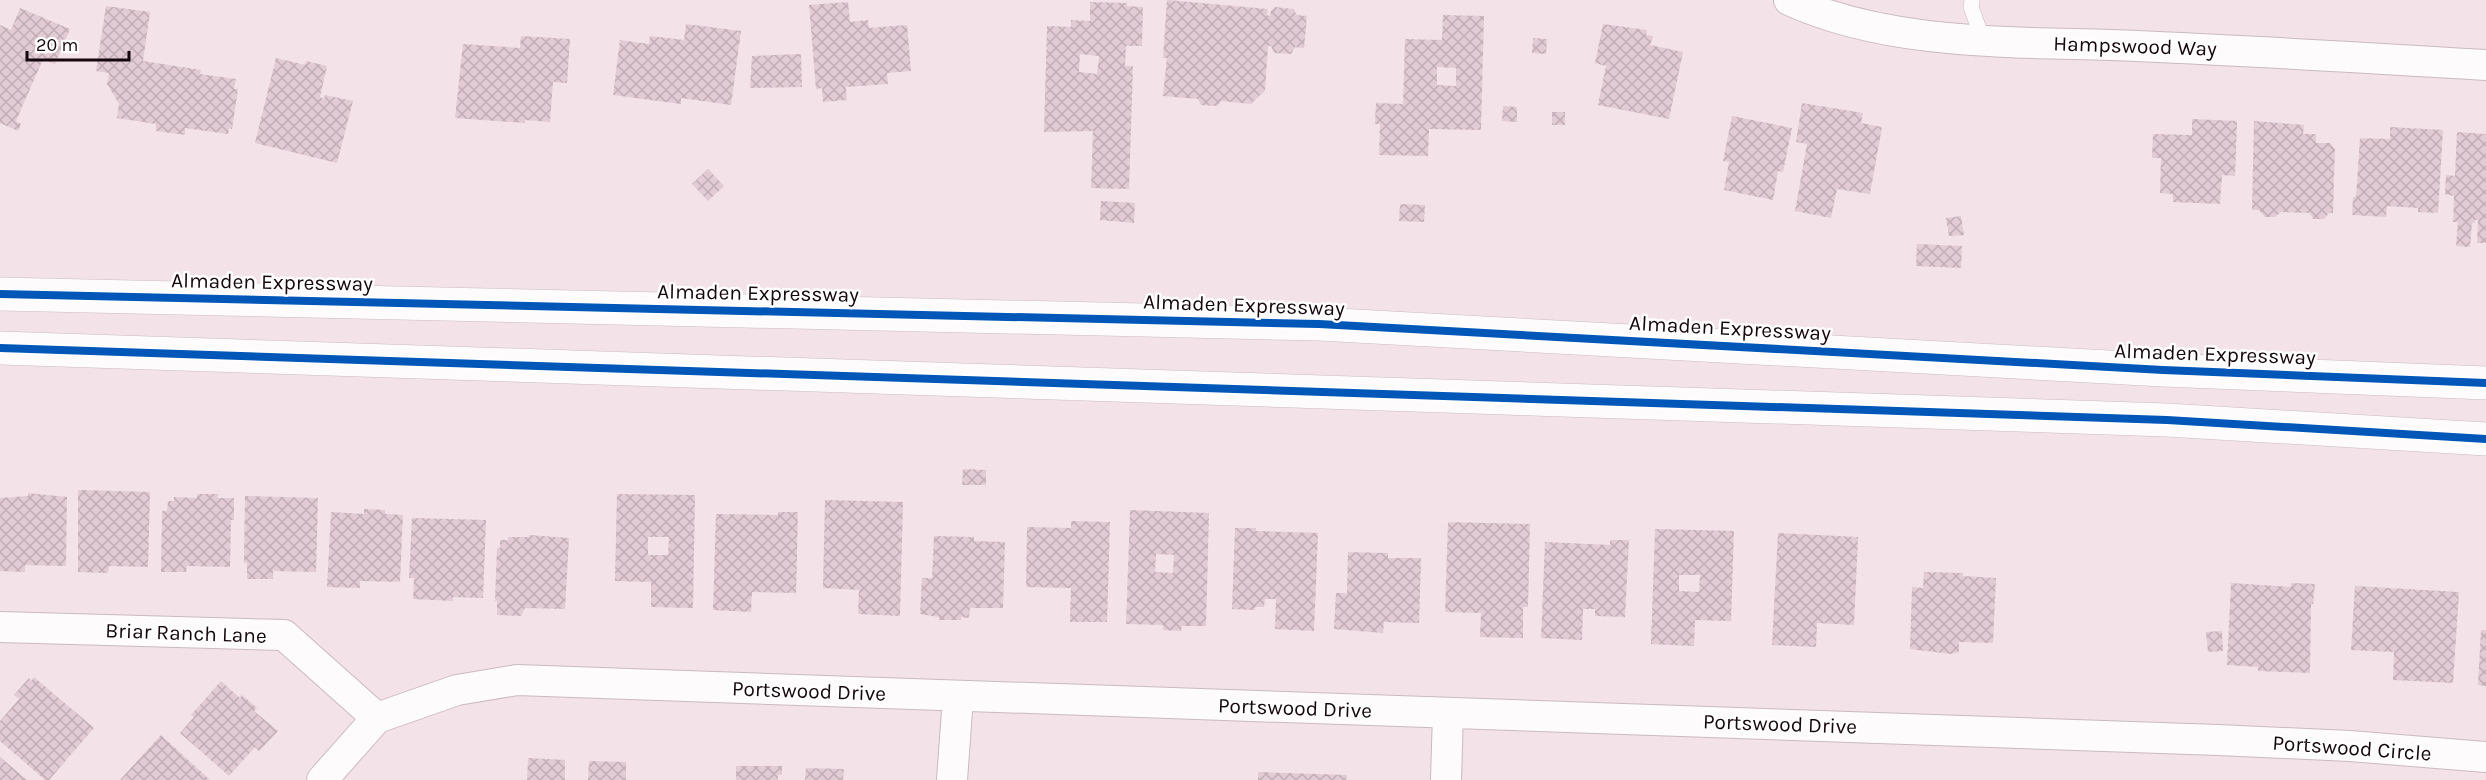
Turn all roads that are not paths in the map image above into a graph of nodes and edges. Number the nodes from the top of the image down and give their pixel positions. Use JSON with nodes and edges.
{"nodes":[{"id":1,"x":1789,"y":0,"type":"edge"},
{"id":2,"x":1972,"y":0,"type":"edge"},
{"id":3,"x":1983,"y":40,"type":"junction"},
{"id":4,"x":2486,"y":65,"type":"edge"},
{"id":5,"x":0,"y":294,"type":"edge"},
{"id":6,"x":0,"y":348,"type":"edge"},
{"id":7,"x":2486,"y":383,"type":"edge"},
{"id":8,"x":2486,"y":439,"type":"edge"},
{"id":9,"x":0,"y":627,"type":"edge"},
{"id":10,"x":958,"y":697,"type":"junction"},
{"id":11,"x":1448,"y":712,"type":"junction"},
{"id":12,"x":377,"y":718,"type":"junction"},
{"id":13,"x":2218,"y":740,"type":"joint"},
{"id":14,"x":2486,"y":757,"type":"edge"},
{"id":15,"x":322,"y":780,"type":"edge"},
{"id":16,"x":952,"y":780,"type":"edge"},
{"id":17,"x":1446,"y":780,"type":"edge"}],
"edges":[{"from":1,"to":3,"type":"street","name":"Hampswood Way"},
{"from":2,"to":3,"type":"lane"},
{"from":3,"to":4,"type":"street","name":"Hampswood Way"},
{"from":5,"to":7,"type":"main road","name":"Almaden Expressway"},
{"from":6,"to":8,"type":"main road"},
{"from":9,"to":12,"type":"street","name":"Briar Ranch Lane"},
{"from":10,"to":11,"type":"street","name":"Portswood Drive"},
{"from":10,"to":12,"type":"street","name":"Portswood Drive"},
{"from":10,"to":16,"type":"street"},
{"from":11,"to":13,"type":"street","name":"Portswood Drive"},
{"from":11,"to":17,"type":"street"},
{"from":12,"to":15,"type":"street"},
{"from":13,"to":14,"type":"street","name":"Portswood Circle"}]}
